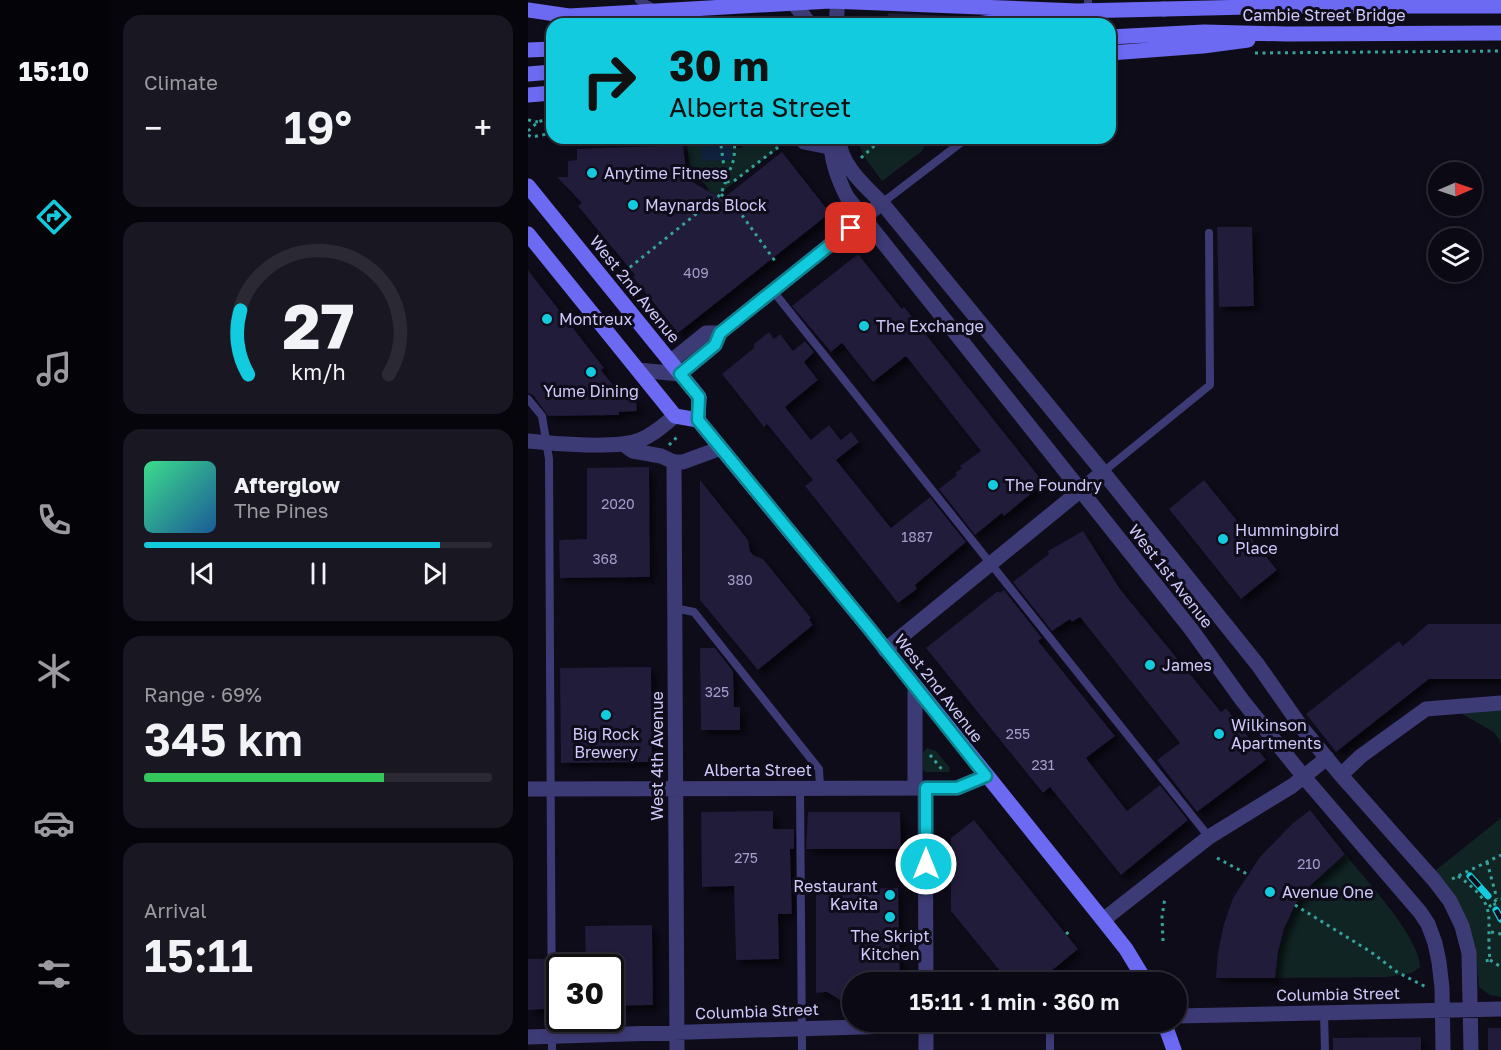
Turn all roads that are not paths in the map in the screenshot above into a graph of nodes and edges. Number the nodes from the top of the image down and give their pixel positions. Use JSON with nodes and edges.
{"nodes":[{"id":1,"x":639,"y":0,"type":"edge"},
{"id":2,"x":791,"y":0,"type":"edge"},
{"id":3,"x":838,"y":0,"type":"edge"},
{"id":4,"x":1481,"y":0,"type":"edge"},
{"id":5,"x":1082,"y":5,"type":"edge"},
{"id":6,"x":1501,"y":7,"type":"edge"},
{"id":7,"x":528,"y":10,"type":"edge"},
{"id":8,"x":671,"y":18,"type":"edge"},
{"id":9,"x":805,"y":18,"type":"edge"},
{"id":10,"x":836,"y":18,"type":"edge"},
{"id":11,"x":1010,"y":18,"type":"edge"},
{"id":12,"x":1501,"y":33,"type":"edge"},
{"id":13,"x":1286,"y":34,"type":"junction"},
{"id":14,"x":1116,"y":37,"type":"edge"},
{"id":15,"x":546,"y":49,"type":"edge"},
{"id":16,"x":528,"y":50,"type":"edge"},
{"id":17,"x":1116,"y":53,"type":"edge"},
{"id":18,"x":546,"y":72,"type":"edge"},
{"id":19,"x":528,"y":74,"type":"edge"},
{"id":20,"x":834,"y":144,"type":"edge"},
{"id":21,"x":839,"y":144,"type":"edge"},
{"id":22,"x":960,"y":144,"type":"edge"},
{"id":23,"x":528,"y":186,"type":"edge"},
{"id":24,"x":882,"y":203,"type":"junction"},
{"id":25,"x":863,"y":218,"type":"junction"},
{"id":26,"x":1209,"y":233,"type":"dead end"},
{"id":27,"x":528,"y":234,"type":"edge"},
{"id":28,"x":773,"y":291,"type":"junction"},
{"id":29,"x":675,"y":368,"type":"junction"},
{"id":30,"x":638,"y":370,"type":"junction"},
{"id":31,"x":528,"y":399,"type":"edge"},
{"id":32,"x":675,"y":416,"type":"junction"},
{"id":33,"x":698,"y":420,"type":"junction"},
{"id":34,"x":528,"y":441,"type":"edge"},
{"id":35,"x":547,"y":443,"type":"junction"},
{"id":36,"x":623,"y":444,"type":"junction"},
{"id":37,"x":721,"y":448,"type":"junction"},
{"id":38,"x":674,"y":462,"type":"junction"},
{"id":39,"x":1103,"y":472,"type":"junction"},
{"id":40,"x":1081,"y":489,"type":"junction"},
{"id":41,"x":990,"y":564,"type":"junction"},
{"id":42,"x":674,"y":608,"type":"junction"},
{"id":43,"x":885,"y":650,"type":"junction"},
{"id":44,"x":915,"y":687,"type":"junction"},
{"id":45,"x":1501,"y":703,"type":"edge"},
{"id":46,"x":1327,"y":758,"type":"junction"},
{"id":47,"x":1341,"y":775,"type":"junction"},
{"id":48,"x":986,"y":776,"type":"junction"},
{"id":49,"x":1304,"y":777,"type":"junction"},
{"id":50,"x":675,"y":788,"type":"junction"},
{"id":51,"x":800,"y":788,"type":"junction"},
{"id":52,"x":820,"y":788,"type":"junction"},
{"id":53,"x":920,"y":788,"type":"junction"},
{"id":54,"x":528,"y":789,"type":"edge"},
{"id":55,"x":552,"y":789,"type":"junction"},
{"id":56,"x":1209,"y":837,"type":"junction"},
{"id":57,"x":1102,"y":920,"type":"junction"},
{"id":58,"x":926,"y":972,"type":"edge"},
{"id":59,"x":1140,"y":972,"type":"edge"},
{"id":60,"x":1443,"y":1009,"type":"junction"},
{"id":61,"x":1472,"y":1009,"type":"junction"},
{"id":62,"x":1501,"y":1009,"type":"edge"},
{"id":63,"x":1324,"y":1012,"type":"junction"},
{"id":64,"x":1187,"y":1016,"type":"edge"},
{"id":65,"x":842,"y":1026,"type":"edge"},
{"id":66,"x":802,"y":1027,"type":"junction"},
{"id":67,"x":676,"y":1032,"type":"junction"},
{"id":68,"x":926,"y":1032,"type":"edge"},
{"id":69,"x":1050,"y":1032,"type":"edge"},
{"id":70,"x":1168,"y":1032,"type":"edge"},
{"id":71,"x":528,"y":1037,"type":"edge"},
{"id":72,"x":552,"y":1043,"type":"edge"},
{"id":73,"x":677,"y":1050,"type":"edge"},
{"id":74,"x":802,"y":1050,"type":"edge"},
{"id":75,"x":926,"y":1050,"type":"edge"},
{"id":76,"x":1050,"y":1050,"type":"edge"},
{"id":77,"x":1174,"y":1050,"type":"edge"},
{"id":78,"x":1325,"y":1050,"type":"edge"},
{"id":79,"x":1443,"y":1050,"type":"edge"},
{"id":80,"x":1471,"y":1050,"type":"edge"}],
"edges":[{"from":1,"to":8,"type":"lane"},
{"from":2,"to":9,"type":"street"},
{"from":3,"to":10,"type":"street"},
{"from":4,"to":6,"type":"street"},
{"from":5,"to":6,"type":"main road","name":"Cambie Street Bridge","bridge":true},
{"from":5,"to":7,"type":"main road","bridge":true},
{"from":5,"to":11,"type":"main road","name":"Cambie Street Bridge","bridge":true},
{"from":12,"to":13,"type":"main road","name":"Cambie Street Bridge"},
{"from":13,"to":14,"type":"main road","name":"Cambie Street Bridge"},
{"from":13,"to":17,"type":"main road"},
{"from":15,"to":16,"type":"main road"},
{"from":18,"to":19,"type":"main road"},
{"from":20,"to":25,"type":"street","name":"West 1st Avenue"},
{"from":21,"to":24,"type":"street","name":"West 1st Avenue"},
{"from":22,"to":24,"type":"lane"},
{"from":23,"to":29,"type":"main road","name":"West 2nd Avenue"},
{"from":24,"to":25,"type":"street"},
{"from":24,"to":39,"type":"street","name":"West 1st Avenue"},
{"from":25,"to":28,"type":"street"},
{"from":25,"to":40,"type":"street","name":"West 1st Avenue"},
{"from":26,"to":39,"type":"lane"},
{"from":27,"to":30,"type":"main road"},
{"from":28,"to":29,"type":"street"},
{"from":28,"to":41,"type":"lane"},
{"from":29,"to":30,"type":"street"},
{"from":29,"to":33,"type":"main road","name":"West 2nd Avenue"},
{"from":30,"to":32,"type":"main road"},
{"from":31,"to":35,"type":"lane"},
{"from":32,"to":33,"type":"main road"},
{"from":32,"to":36,"type":"street"},
{"from":33,"to":37,"type":"main road","name":"West 2nd Avenue"},
{"from":34,"to":35,"type":"street"},
{"from":35,"to":36,"type":"street"},
{"from":35,"to":55,"type":"lane"},
{"from":36,"to":38,"type":"street"},
{"from":37,"to":38,"type":"street"},
{"from":37,"to":43,"type":"main road","name":"West 2nd Avenue"},
{"from":38,"to":42,"type":"street","name":"West 4th Avenue"},
{"from":39,"to":40,"type":"street"},
{"from":39,"to":46,"type":"street","name":"West 1st Avenue"},
{"from":40,"to":41,"type":"street"},
{"from":40,"to":49,"type":"street","name":"West 1st Avenue"},
{"from":41,"to":43,"type":"street"},
{"from":41,"to":56,"type":"lane"},
{"from":42,"to":50,"type":"street","name":"West 4th Avenue"},
{"from":42,"to":52,"type":"lane"},
{"from":43,"to":44,"type":"main road","name":"West 2nd Avenue"},
{"from":44,"to":48,"type":"main road","name":"West 2nd Avenue"},
{"from":44,"to":53,"type":"street"},
{"from":45,"to":47,"type":"street"},
{"from":46,"to":47,"type":"street","name":"West 1st Avenue"},
{"from":46,"to":49,"type":"street"},
{"from":47,"to":61,"type":"street","name":"West 1st Avenue"},
{"from":48,"to":53,"type":"street","name":"Alberta Street"},
{"from":48,"to":57,"type":"main road","name":"West 2nd Avenue"},
{"from":49,"to":56,"type":"street"},
{"from":49,"to":60,"type":"street","name":"West 1st Avenue"},
{"from":50,"to":51,"type":"street","name":"Alberta Street"},
{"from":50,"to":55,"type":"street","name":"Alberta Street"},
{"from":50,"to":67,"type":"street","name":"West 4th Avenue"},
{"from":51,"to":52,"type":"street","name":"Alberta Street"},
{"from":51,"to":66,"type":"lane"},
{"from":52,"to":53,"type":"street","name":"Alberta Street"},
{"from":53,"to":58,"type":"street"},
{"from":54,"to":55,"type":"street","name":"Alberta Street"},
{"from":55,"to":72,"type":"lane"},
{"from":56,"to":57,"type":"street"},
{"from":57,"to":59,"type":"main road","name":"West 2nd Avenue"},
{"from":60,"to":61,"type":"street","name":"Columbia Street"},
{"from":60,"to":63,"type":"street","name":"Columbia Street"},
{"from":60,"to":79,"type":"street","name":"West 1st Avenue"},
{"from":61,"to":62,"type":"street","name":"Columbia Street"},
{"from":61,"to":80,"type":"street","name":"West 1st Avenue"},
{"from":63,"to":64,"type":"street","name":"Columbia Street"},
{"from":63,"to":78,"type":"lane"},
{"from":65,"to":66,"type":"street","name":"Columbia Street"},
{"from":66,"to":67,"type":"street","name":"Columbia Street"},
{"from":66,"to":74,"type":"lane"},
{"from":67,"to":72,"type":"street","name":"Columbia Street"},
{"from":67,"to":73,"type":"street","name":"West 4th Avenue"},
{"from":68,"to":75,"type":"street"},
{"from":69,"to":76,"type":"lane"},
{"from":70,"to":77,"type":"main road"},
{"from":71,"to":72,"type":"street","name":"Columbia Street"}]}
